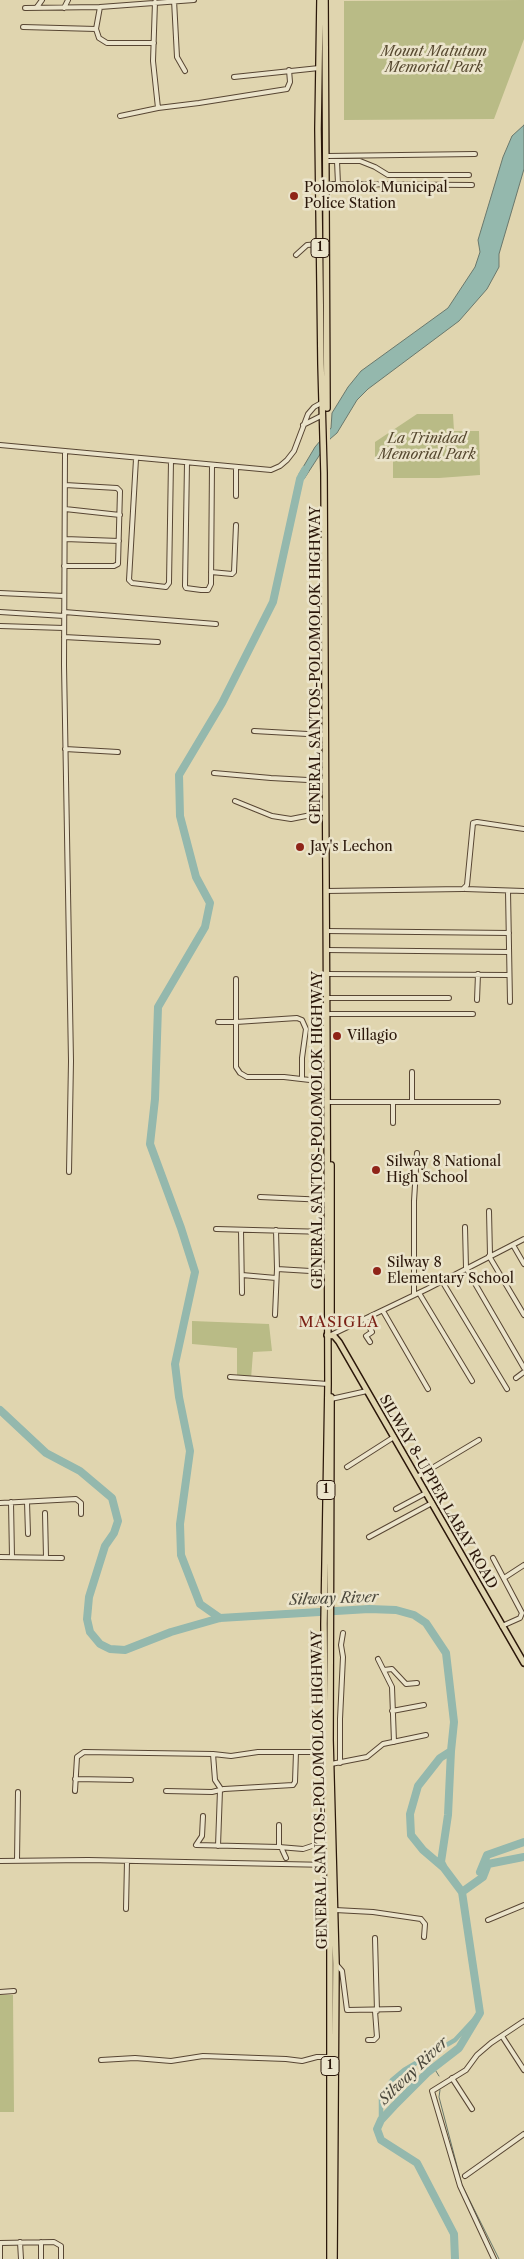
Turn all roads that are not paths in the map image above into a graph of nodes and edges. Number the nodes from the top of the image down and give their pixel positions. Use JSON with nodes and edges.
{"nodes":[{"id":1,"x":42,"y":0,"type":"edge"},
{"id":2,"x":68,"y":0,"type":"edge"},
{"id":3,"x":174,"y":0,"type":"edge"},
{"id":4,"x":193,"y":0,"type":"edge"},
{"id":5,"x":320,"y":0,"type":"edge"},
{"id":6,"x":325,"y":0,"type":"edge"},
{"id":7,"x":155,"y":2,"type":"junction"},
{"id":8,"x":36,"y":7,"type":"junction"},
{"id":9,"x":100,"y":7,"type":"junction"},
{"id":10,"x":26,"y":8,"type":"dead end"},
{"id":11,"x":64,"y":8,"type":"junction"},
{"id":12,"x":23,"y":27,"type":"dead end"},
{"id":13,"x":96,"y":29,"type":"junction"},
{"id":14,"x":154,"y":43,"type":"junction"},
{"id":15,"x":318,"y":68,"type":"junction"},
{"id":16,"x":289,"y":70,"type":"junction"},
{"id":17,"x":185,"y":71,"type":"dead end"},
{"id":18,"x":234,"y":76,"type":"dead end"},
{"id":19,"x":158,"y":108,"type":"junction"},
{"id":20,"x":120,"y":116,"type":"dead end"},
{"id":21,"x":475,"y":154,"type":"dead end"},
{"id":22,"x":327,"y":159,"type":"junction"},
{"id":23,"x":337,"y":161,"type":"junction"},
{"id":24,"x":468,"y":175,"type":"dead end"},
{"id":25,"x":327,"y":184,"type":"junction"},
{"id":26,"x":338,"y":184,"type":"junction"},
{"id":27,"x":472,"y":185,"type":"dead end"},
{"id":28,"x":320,"y":244,"type":"junction"},
{"id":29,"x":296,"y":255,"type":"dead end"},
{"id":30,"x":323,"y":402,"type":"junction"},
{"id":31,"x":323,"y":415,"type":"junction"},
{"id":32,"x":303,"y":426,"type":"junction"},
{"id":33,"x":325,"y":426,"type":"junction"},
{"id":34,"x":0,"y":445,"type":"edge"},
{"id":35,"x":65,"y":452,"type":"junction"},
{"id":36,"x":325,"y":457,"type":"junction"},
{"id":37,"x":136,"y":459,"type":"junction"},
{"id":38,"x":171,"y":461,"type":"junction"},
{"id":39,"x":187,"y":463,"type":"junction"},
{"id":40,"x":212,"y":465,"type":"junction"},
{"id":41,"x":236,"y":467,"type":"junction"},
{"id":42,"x":65,"y":485,"type":"junction"},
{"id":43,"x":236,"y":496,"type":"dead end"},
{"id":44,"x":65,"y":509,"type":"junction"},
{"id":45,"x":120,"y":515,"type":"junction"},
{"id":46,"x":236,"y":525,"type":"dead end"},
{"id":47,"x":64,"y":539,"type":"junction"},
{"id":48,"x":119,"y":541,"type":"junction"},
{"id":49,"x":64,"y":566,"type":"junction"},
{"id":50,"x":211,"y":572,"type":"junction"},
{"id":51,"x":0,"y":593,"type":"edge"},
{"id":52,"x":64,"y":596,"type":"junction"},
{"id":53,"x":0,"y":612,"type":"edge"},
{"id":54,"x":64,"y":614,"type":"junction"},
{"id":55,"x":216,"y":624,"type":"dead end"},
{"id":56,"x":0,"y":626,"type":"edge"},
{"id":57,"x":64,"y":628,"type":"junction"},
{"id":58,"x":64,"y":637,"type":"junction"},
{"id":59,"x":158,"y":642,"type":"dead end"},
{"id":60,"x":254,"y":731,"type":"dead end"},
{"id":61,"x":326,"y":735,"type":"junction"},
{"id":62,"x":65,"y":749,"type":"junction"},
{"id":63,"x":118,"y":752,"type":"dead end"},
{"id":64,"x":214,"y":772,"type":"dead end"},
{"id":65,"x":326,"y":781,"type":"junction"},
{"id":66,"x":235,"y":801,"type":"dead end"},
{"id":67,"x":326,"y":812,"type":"junction"},
{"id":68,"x":524,"y":829,"type":"edge"},
{"id":69,"x":465,"y":889,"type":"junction"},
{"id":70,"x":328,"y":891,"type":"junction"},
{"id":71,"x":508,"y":891,"type":"junction"},
{"id":72,"x":524,"y":891,"type":"edge"},
{"id":73,"x":328,"y":931,"type":"junction"},
{"id":74,"x":509,"y":933,"type":"junction"},
{"id":75,"x":328,"y":950,"type":"junction"},
{"id":76,"x":509,"y":952,"type":"junction"},
{"id":77,"x":328,"y":974,"type":"junction"},
{"id":78,"x":478,"y":974,"type":"junction"},
{"id":79,"x":509,"y":975,"type":"junction"},
{"id":80,"x":236,"y":979,"type":"dead end"},
{"id":81,"x":328,"y":998,"type":"junction"},
{"id":82,"x":449,"y":998,"type":"dead end"},
{"id":83,"x":477,"y":1000,"type":"dead end"},
{"id":84,"x":510,"y":1002,"type":"dead end"},
{"id":85,"x":330,"y":1014,"type":"junction"},
{"id":86,"x":473,"y":1014,"type":"dead end"},
{"id":87,"x":218,"y":1022,"type":"dead end"},
{"id":88,"x":236,"y":1022,"type":"junction"},
{"id":89,"x":412,"y":1072,"type":"dead end"},
{"id":90,"x":302,"y":1078,"type":"junction"},
{"id":91,"x":328,"y":1082,"type":"junction"},
{"id":92,"x":330,"y":1102,"type":"junction"},
{"id":93,"x":393,"y":1102,"type":"junction"},
{"id":94,"x":412,"y":1102,"type":"junction"},
{"id":95,"x":498,"y":1102,"type":"dead end"},
{"id":96,"x":394,"y":1123,"type":"dead end"},
{"id":97,"x":417,"y":1153,"type":"dead end"},
{"id":98,"x":70,"y":1172,"type":"dead end"},
{"id":99,"x":260,"y":1196,"type":"dead end"},
{"id":100,"x":327,"y":1200,"type":"junction"},
{"id":101,"x":489,"y":1211,"type":"dead end"},
{"id":102,"x":465,"y":1228,"type":"dead end"},
{"id":103,"x":216,"y":1229,"type":"dead end"},
{"id":104,"x":242,"y":1230,"type":"junction"},
{"id":105,"x":276,"y":1230,"type":"junction"},
{"id":106,"x":327,"y":1232,"type":"junction"},
{"id":107,"x":524,"y":1239,"type":"edge"},
{"id":108,"x":513,"y":1244,"type":"junction"},
{"id":109,"x":490,"y":1256,"type":"junction"},
{"id":110,"x":524,"y":1264,"type":"edge"},
{"id":111,"x":466,"y":1268,"type":"junction"},
{"id":112,"x":277,"y":1269,"type":"junction"},
{"id":113,"x":327,"y":1272,"type":"junction"},
{"id":114,"x":242,"y":1275,"type":"junction"},
{"id":115,"x":276,"y":1278,"type":"junction"},
{"id":116,"x":442,"y":1281,"type":"junction"},
{"id":117,"x":242,"y":1293,"type":"dead end"},
{"id":118,"x":416,"y":1294,"type":"junction"},
{"id":119,"x":383,"y":1311,"type":"junction"},
{"id":120,"x":275,"y":1315,"type":"dead end"},
{"id":121,"x":524,"y":1315,"type":"edge"},
{"id":122,"x":365,"y":1319,"type":"junction"},
{"id":123,"x":329,"y":1335,"type":"junction"},
{"id":124,"x":370,"y":1342,"type":"dead end"},
{"id":125,"x":524,"y":1368,"type":"edge"},
{"id":126,"x":524,"y":1372,"type":"edge"},
{"id":127,"x":230,"y":1377,"type":"dead end"},
{"id":128,"x":516,"y":1378,"type":"dead end"},
{"id":129,"x":472,"y":1381,"type":"dead end"},
{"id":130,"x":328,"y":1384,"type":"junction"},
{"id":131,"x":428,"y":1389,"type":"dead end"},
{"id":132,"x":507,"y":1389,"type":"dead end"},
{"id":133,"x":367,"y":1391,"type":"junction"},
{"id":134,"x":331,"y":1399,"type":"junction"},
{"id":135,"x":394,"y":1436,"type":"junction"},
{"id":136,"x":479,"y":1440,"type":"dead end"},
{"id":137,"x":347,"y":1467,"type":"dead end"},
{"id":138,"x":418,"y":1477,"type":"junction"},
{"id":139,"x":426,"y":1493,"type":"junction"},
{"id":140,"x":11,"y":1502,"type":"junction"},
{"id":141,"x":27,"y":1502,"type":"junction"},
{"id":142,"x":432,"y":1502,"type":"junction"},
{"id":143,"x":0,"y":1503,"type":"edge"},
{"id":144,"x":396,"y":1509,"type":"dead end"},
{"id":145,"x":45,"y":1513,"type":"dead end"},
{"id":146,"x":81,"y":1514,"type":"dead end"},
{"id":147,"x":28,"y":1534,"type":"dead end"},
{"id":148,"x":369,"y":1538,"type":"dead end"},
{"id":149,"x":0,"y":1557,"type":"edge"},
{"id":150,"x":12,"y":1557,"type":"junction"},
{"id":151,"x":46,"y":1557,"type":"junction"},
{"id":152,"x":62,"y":1558,"type":"dead end"},
{"id":153,"x":493,"y":1558,"type":"dead end"},
{"id":154,"x":524,"y":1566,"type":"edge"},
{"id":155,"x":504,"y":1578,"type":"junction"},
{"id":156,"x":327,"y":1596,"type":"junction"},
{"id":157,"x":327,"y":1624,"type":"junction"},
{"id":158,"x":502,"y":1626,"type":"junction"},
{"id":159,"x":343,"y":1633,"type":"dead end"},
{"id":160,"x":378,"y":1659,"type":"dead end"},
{"id":161,"x":524,"y":1663,"type":"edge"},
{"id":162,"x":384,"y":1670,"type":"junction"},
{"id":163,"x":417,"y":1683,"type":"dead end"},
{"id":164,"x":424,"y":1705,"type":"dead end"},
{"id":165,"x":392,"y":1711,"type":"junction"},
{"id":166,"x":426,"y":1735,"type":"dead end"},
{"id":167,"x":394,"y":1742,"type":"junction"},
{"id":168,"x":296,"y":1752,"type":"junction"},
{"id":169,"x":325,"y":1752,"type":"junction"},
{"id":170,"x":213,"y":1754,"type":"junction"},
{"id":171,"x":340,"y":1763,"type":"junction"},
{"id":172,"x":331,"y":1764,"type":"junction"},
{"id":173,"x":75,"y":1779,"type":"junction"},
{"id":174,"x":131,"y":1780,"type":"dead end"},
{"id":175,"x":220,"y":1790,"type":"junction"},
{"id":176,"x":75,"y":1791,"type":"dead end"},
{"id":177,"x":166,"y":1791,"type":"dead end"},
{"id":178,"x":18,"y":1792,"type":"dead end"},
{"id":179,"x":203,"y":1816,"type":"dead end"},
{"id":180,"x":279,"y":1825,"type":"dead end"},
{"id":181,"x":218,"y":1846,"type":"junction"},
{"id":182,"x":312,"y":1846,"type":"dead end"},
{"id":183,"x":280,"y":1847,"type":"junction"},
{"id":184,"x":286,"y":1858,"type":"dead end"},
{"id":185,"x":17,"y":1860,"type":"junction"},
{"id":186,"x":127,"y":1860,"type":"junction"},
{"id":187,"x":0,"y":1861,"type":"edge"},
{"id":188,"x":332,"y":1865,"type":"junction"},
{"id":189,"x":524,"y":1906,"type":"edge"},
{"id":190,"x":126,"y":1909,"type":"dead end"},
{"id":191,"x":335,"y":1910,"type":"junction"},
{"id":192,"x":488,"y":1920,"type":"dead end"},
{"id":193,"x":424,"y":1937,"type":"dead end"},
{"id":194,"x":375,"y":1938,"type":"dead end"},
{"id":195,"x":336,"y":1964,"type":"junction"},
{"id":196,"x":14,"y":1991,"type":"dead end"},
{"id":197,"x":0,"y":1992,"type":"edge"},
{"id":198,"x":399,"y":2009,"type":"dead end"},
{"id":199,"x":376,"y":2011,"type":"junction"},
{"id":200,"x":524,"y":2021,"type":"edge"},
{"id":201,"x":502,"y":2036,"type":"junction"},
{"id":202,"x":368,"y":2040,"type":"dead end"},
{"id":203,"x":330,"y":2057,"type":"junction"},
{"id":204,"x":101,"y":2060,"type":"dead end"},
{"id":205,"x":524,"y":2070,"type":"edge"},
{"id":206,"x":452,"y":2078,"type":"junction"},
{"id":207,"x":472,"y":2109,"type":"dead end"},
{"id":208,"x":524,"y":2134,"type":"edge"},
{"id":209,"x":465,"y":2176,"type":"dead end"},
{"id":210,"x":20,"y":2242,"type":"junction"},
{"id":211,"x":41,"y":2242,"type":"junction"},
{"id":212,"x":0,"y":2243,"type":"edge"},
{"id":213,"x":0,"y":2259,"type":"edge"},
{"id":214,"x":21,"y":2259,"type":"edge"},
{"id":215,"x":41,"y":2259,"type":"edge"},
{"id":216,"x":61,"y":2259,"type":"edge"},
{"id":217,"x":330,"y":2259,"type":"edge"},
{"id":218,"x":334,"y":2259,"type":"edge"},
{"id":219,"x":494,"y":2259,"type":"edge"}],
"edges":[{"from":1,"to":8,"type":"street"},
{"from":2,"to":11,"type":"street"},
{"from":3,"to":4,"type":"street"},
{"from":3,"to":7,"type":"street"},
{"from":3,"to":17,"type":"street"},
{"from":5,"to":15,"type":"highway","number":"1"},
{"from":6,"to":22,"type":"highway","number":"1"},
{"from":7,"to":9,"type":"street"},
{"from":7,"to":14,"type":"street"},
{"from":8,"to":10,"type":"street"},
{"from":8,"to":11,"type":"street"},
{"from":9,"to":11,"type":"street"},
{"from":9,"to":13,"type":"street"},
{"from":12,"to":13,"type":"street"},
{"from":13,"to":14,"type":"street"},
{"from":14,"to":19,"type":"street"},
{"from":15,"to":16,"type":"street"},
{"from":15,"to":28,"type":"highway","number":"1"},
{"from":16,"to":18,"type":"street"},
{"from":16,"to":19,"type":"street"},
{"from":19,"to":20,"type":"street"},
{"from":21,"to":22,"type":"street"},
{"from":22,"to":23,"type":"street"},
{"from":22,"to":25,"type":"highway","number":"1"},
{"from":23,"to":24,"type":"street"},
{"from":23,"to":26,"type":"street"},
{"from":25,"to":26,"type":"street"},
{"from":25,"to":33,"type":"highway","number":"1"},
{"from":26,"to":27,"type":"street"},
{"from":28,"to":29,"type":"street"},
{"from":28,"to":30,"type":"highway","number":"1"},
{"from":30,"to":31,"type":"highway","number":"1"},
{"from":30,"to":32,"type":"street"},
{"from":31,"to":32,"type":"street"},
{"from":31,"to":33,"type":"highway","number":"1"},
{"from":32,"to":41,"type":"street"},
{"from":33,"to":36,"type":"highway","number":"1"},
{"from":34,"to":35,"type":"street"},
{"from":35,"to":37,"type":"street"},
{"from":35,"to":42,"type":"street"},
{"from":36,"to":61,"type":"highway","number":"1"},
{"from":36,"to":70,"type":"highway","name":"GENERAL SANTOS-POLOMOLOK HIGHWAY","number":"1"},
{"from":37,"to":38,"type":"street"},
{"from":37,"to":38,"type":"street"},
{"from":38,"to":39,"type":"street"},
{"from":39,"to":40,"type":"street"},
{"from":39,"to":50,"type":"street"},
{"from":40,"to":41,"type":"street"},
{"from":40,"to":50,"type":"street"},
{"from":41,"to":43,"type":"street"},
{"from":42,"to":44,"type":"street"},
{"from":42,"to":45,"type":"street"},
{"from":44,"to":45,"type":"street"},
{"from":44,"to":47,"type":"street"},
{"from":45,"to":48,"type":"street"},
{"from":46,"to":50,"type":"street"},
{"from":47,"to":48,"type":"street"},
{"from":47,"to":49,"type":"street"},
{"from":48,"to":49,"type":"street"},
{"from":49,"to":52,"type":"street"},
{"from":51,"to":52,"type":"street"},
{"from":52,"to":54,"type":"street"},
{"from":53,"to":54,"type":"street"},
{"from":54,"to":55,"type":"street"},
{"from":54,"to":57,"type":"street"},
{"from":56,"to":57,"type":"street"},
{"from":57,"to":58,"type":"street"},
{"from":58,"to":59,"type":"street"},
{"from":58,"to":62,"type":"street"},
{"from":60,"to":61,"type":"street"},
{"from":61,"to":65,"type":"highway","number":"1"},
{"from":62,"to":63,"type":"street"},
{"from":62,"to":98,"type":"street"},
{"from":64,"to":65,"type":"street"},
{"from":65,"to":67,"type":"highway","number":"1"},
{"from":66,"to":67,"type":"street"},
{"from":67,"to":70,"type":"highway","number":"1"},
{"from":68,"to":69,"type":"street"},
{"from":69,"to":70,"type":"street"},
{"from":69,"to":71,"type":"street"},
{"from":70,"to":73,"type":"highway","number":"1"},
{"from":71,"to":72,"type":"street"},
{"from":71,"to":74,"type":"street"},
{"from":73,"to":74,"type":"street"},
{"from":73,"to":75,"type":"highway","number":"1"},
{"from":74,"to":76,"type":"street"},
{"from":75,"to":76,"type":"street"},
{"from":75,"to":77,"type":"highway","number":"1"},
{"from":76,"to":79,"type":"street"},
{"from":77,"to":78,"type":"street"},
{"from":77,"to":81,"type":"highway","number":"1"},
{"from":78,"to":79,"type":"street"},
{"from":78,"to":83,"type":"street"},
{"from":79,"to":84,"type":"street"},
{"from":80,"to":88,"type":"street"},
{"from":81,"to":82,"type":"street"},
{"from":81,"to":85,"type":"highway","name":"GENERAL SANTOS-POLOMOLOK HIGHWAY","number":"1"},
{"from":81,"to":91,"type":"highway","number":"1"},
{"from":85,"to":86,"type":"street"},
{"from":85,"to":92,"type":"highway","name":"GENERAL SANTOS-POLOMOLOK HIGHWAY","number":"1"},
{"from":87,"to":88,"type":"street"},
{"from":88,"to":90,"type":"street"},
{"from":88,"to":90,"type":"street"},
{"from":89,"to":94,"type":"street"},
{"from":90,"to":91,"type":"street"},
{"from":91,"to":100,"type":"highway","number":"1"},
{"from":92,"to":93,"type":"street"},
{"from":92,"to":123,"type":"highway","name":"GENERAL SANTOS-POLOMOLOK HIGHWAY","number":"1"},
{"from":93,"to":94,"type":"street"},
{"from":93,"to":96,"type":"street"},
{"from":94,"to":95,"type":"street"},
{"from":97,"to":118,"type":"street"},
{"from":99,"to":100,"type":"street"},
{"from":100,"to":106,"type":"highway","number":"1"},
{"from":101,"to":109,"type":"street"},
{"from":102,"to":111,"type":"street"},
{"from":103,"to":104,"type":"street"},
{"from":104,"to":105,"type":"street"},
{"from":104,"to":114,"type":"street"},
{"from":105,"to":106,"type":"street"},
{"from":105,"to":112,"type":"street"},
{"from":106,"to":113,"type":"highway","number":"1"},
{"from":107,"to":108,"type":"street"},
{"from":108,"to":109,"type":"street"},
{"from":108,"to":110,"type":"street"},
{"from":109,"to":111,"type":"street"},
{"from":109,"to":121,"type":"street"},
{"from":111,"to":116,"type":"street"},
{"from":111,"to":125,"type":"street"},
{"from":112,"to":113,"type":"street"},
{"from":112,"to":115,"type":"street"},
{"from":113,"to":123,"type":"highway","number":"1"},
{"from":114,"to":115,"type":"street"},
{"from":114,"to":117,"type":"street"},
{"from":115,"to":120,"type":"street"},
{"from":116,"to":118,"type":"street"},
{"from":116,"to":132,"type":"street"},
{"from":118,"to":119,"type":"street"},
{"from":118,"to":129,"type":"street"},
{"from":119,"to":122,"type":"street"},
{"from":119,"to":131,"type":"street"},
{"from":122,"to":123,"type":"street"},
{"from":122,"to":124,"type":"street"},
{"from":123,"to":130,"type":"highway","number":"1"},
{"from":123,"to":133,"type":"main road","name":"SILWAY 8-UPPER LABAY ROAD"},
{"from":123,"to":134,"type":"highway","name":"GENERAL SANTOS-POLOMOLOK HIGHWAY","number":"1"},
{"from":126,"to":128,"type":"street"},
{"from":127,"to":130,"type":"street"},
{"from":130,"to":156,"type":"highway","number":"1"},
{"from":133,"to":134,"type":"street"},
{"from":133,"to":135,"type":"main road","name":"SILWAY 8-UPPER LABAY ROAD"},
{"from":134,"to":156,"type":"highway","name":"GENERAL SANTOS-POLOMOLOK HIGHWAY","number":"1"},
{"from":135,"to":137,"type":"street"},
{"from":135,"to":138,"type":"main road","name":"SILWAY 8-UPPER LABAY ROAD"},
{"from":136,"to":138,"type":"street"},
{"from":138,"to":139,"type":"main road","name":"SILWAY 8-UPPER LABAY ROAD"},
{"from":139,"to":142,"type":"main road","name":"SILWAY 8-UPPER LABAY ROAD"},
{"from":139,"to":144,"type":"street"},
{"from":140,"to":141,"type":"street"},
{"from":140,"to":143,"type":"street"},
{"from":140,"to":150,"type":"street"},
{"from":141,"to":146,"type":"street"},
{"from":141,"to":147,"type":"street"},
{"from":142,"to":148,"type":"street"},
{"from":142,"to":158,"type":"main road","name":"SILWAY 8-UPPER LABAY ROAD"},
{"from":145,"to":151,"type":"street"},
{"from":149,"to":150,"type":"street"},
{"from":150,"to":151,"type":"street"},
{"from":151,"to":152,"type":"street"},
{"from":153,"to":155,"type":"street"},
{"from":154,"to":155,"type":"street"},
{"from":155,"to":158,"type":"street"},
{"from":156,"to":157,"type":"highway","number":"1"},
{"from":157,"to":169,"type":"highway","number":"1"},
{"from":157,"to":172,"type":"highway","name":"GENERAL SANTOS-POLOMOLOK HIGHWAY","number":"1"},
{"from":158,"to":161,"type":"main road","name":"SILWAY 8-UPPER LABAY ROAD"},
{"from":159,"to":171,"type":"street"},
{"from":160,"to":162,"type":"street"},
{"from":162,"to":163,"type":"street"},
{"from":162,"to":165,"type":"street"},
{"from":164,"to":165,"type":"street"},
{"from":165,"to":167,"type":"street"},
{"from":166,"to":167,"type":"street"},
{"from":167,"to":171,"type":"street"},
{"from":168,"to":169,"type":"street"},
{"from":168,"to":170,"type":"street"},
{"from":168,"to":175,"type":"street"},
{"from":169,"to":188,"type":"highway","number":"1"},
{"from":170,"to":173,"type":"street"},
{"from":170,"to":175,"type":"street"},
{"from":171,"to":172,"type":"street"},
{"from":172,"to":188,"type":"highway","name":"GENERAL SANTOS-POLOMOLOK HIGHWAY","number":"1"},
{"from":173,"to":174,"type":"street"},
{"from":173,"to":176,"type":"street"},
{"from":175,"to":177,"type":"street"},
{"from":175,"to":181,"type":"street"},
{"from":178,"to":185,"type":"street"},
{"from":179,"to":181,"type":"street"},
{"from":180,"to":183,"type":"street"},
{"from":181,"to":183,"type":"street"},
{"from":182,"to":183,"type":"street"},
{"from":183,"to":184,"type":"street"},
{"from":185,"to":186,"type":"street"},
{"from":185,"to":187,"type":"street"},
{"from":186,"to":188,"type":"street"},
{"from":186,"to":190,"type":"street"},
{"from":188,"to":191,"type":"highway","name":"GENERAL SANTOS-POLOMOLOK HIGHWAY","number":"1"},
{"from":188,"to":203,"type":"highway","number":"1"},
{"from":189,"to":192,"type":"street"},
{"from":191,"to":193,"type":"street"},
{"from":191,"to":195,"type":"highway","name":"GENERAL SANTOS-POLOMOLOK HIGHWAY","number":"1"},
{"from":194,"to":199,"type":"street"},
{"from":195,"to":199,"type":"street"},
{"from":195,"to":218,"type":"highway","name":"GENERAL SANTOS-POLOMOLOK HIGHWAY","number":"1"},
{"from":196,"to":197,"type":"street"},
{"from":198,"to":199,"type":"street"},
{"from":199,"to":202,"type":"street"},
{"from":200,"to":201,"type":"street"},
{"from":201,"to":205,"type":"street"},
{"from":201,"to":206,"type":"street"},
{"from":203,"to":204,"type":"street"},
{"from":203,"to":217,"type":"highway","number":"1"},
{"from":206,"to":207,"type":"street"},
{"from":206,"to":219,"type":"street"},
{"from":208,"to":209,"type":"street"},
{"from":210,"to":211,"type":"street"},
{"from":210,"to":212,"type":"street"},
{"from":210,"to":214,"type":"street"},
{"from":211,"to":215,"type":"street"},
{"from":211,"to":216,"type":"street"},
{"from":212,"to":213,"type":"street"}]}
